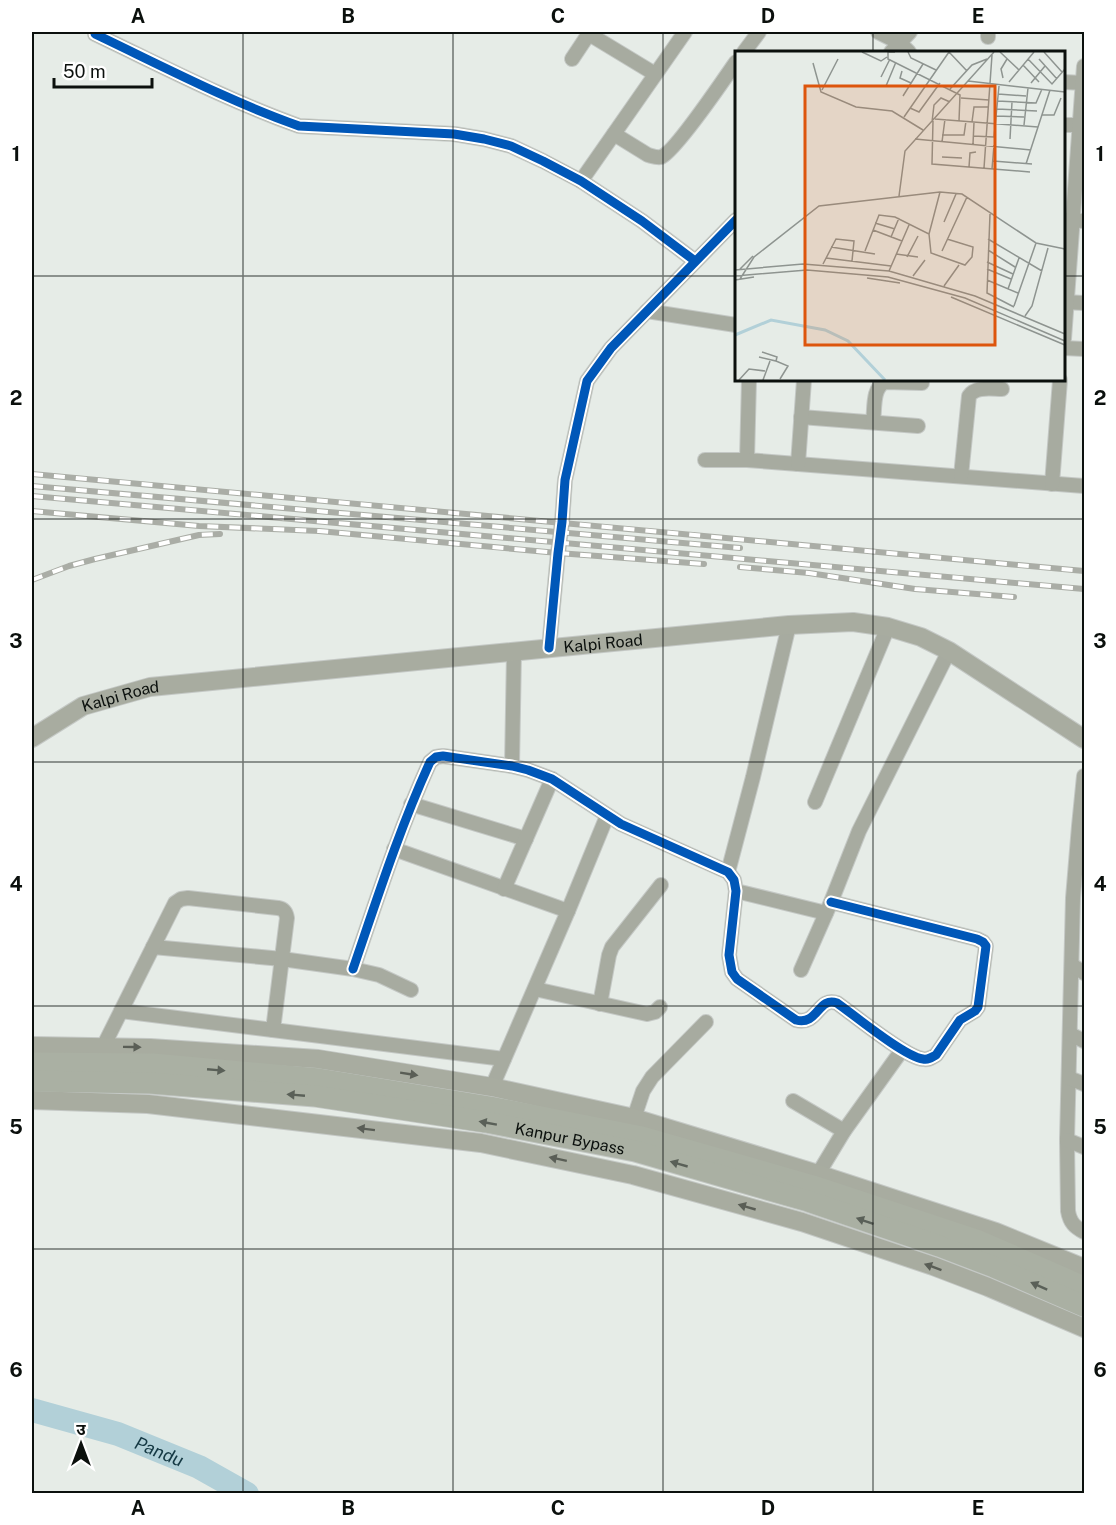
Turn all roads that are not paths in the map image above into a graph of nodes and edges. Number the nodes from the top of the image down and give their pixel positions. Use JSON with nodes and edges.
{"nodes":[{"id":1,"x":96,"y":32,"type":"edge"},
{"id":2,"x":685,"y":32,"type":"edge"},
{"id":3,"x":759,"y":32,"type":"edge"},
{"id":4,"x":878,"y":32,"type":"edge"},
{"id":5,"x":910,"y":32,"type":"edge"},
{"id":6,"x":589,"y":33,"type":"edge"},
{"id":7,"x":900,"y":49,"type":"edge"},
{"id":8,"x":745,"y":51,"type":"edge"},
{"id":9,"x":572,"y":59,"type":"dead end"},
{"id":10,"x":735,"y":63,"type":"edge"},
{"id":11,"x":1084,"y":66,"type":"edge"},
{"id":12,"x":655,"y":74,"type":"junction"},
{"id":13,"x":1065,"y":82,"type":"edge"},
{"id":14,"x":1083,"y":83,"type":"edge"},
{"id":15,"x":1065,"y":125,"type":"edge"},
{"id":16,"x":1080,"y":125,"type":"junction"},
{"id":17,"x":614,"y":134,"type":"junction"},
{"id":18,"x":581,"y":181,"type":"junction"},
{"id":19,"x":735,"y":221,"type":"edge"},
{"id":20,"x":1074,"y":221,"type":"edge"},
{"id":21,"x":695,"y":261,"type":"junction"},
{"id":22,"x":1065,"y":302,"type":"edge"},
{"id":23,"x":1084,"y":303,"type":"edge"},
{"id":24,"x":647,"y":311,"type":"junction"},
{"id":25,"x":735,"y":325,"type":"edge"},
{"id":26,"x":1065,"y":348,"type":"edge"},
{"id":27,"x":1084,"y":350,"type":"edge"},
{"id":28,"x":749,"y":381,"type":"edge"},
{"id":29,"x":804,"y":381,"type":"edge"},
{"id":30,"x":1060,"y":381,"type":"edge"},
{"id":31,"x":922,"y":384,"type":"dead end"},
{"id":32,"x":1002,"y":389,"type":"dead end"},
{"id":33,"x":801,"y":417,"type":"junction"},
{"id":34,"x":873,"y":422,"type":"junction"},
{"id":35,"x":918,"y":426,"type":"dead end"},
{"id":36,"x":705,"y":460,"type":"dead end"},
{"id":37,"x":747,"y":460,"type":"junction"},
{"id":38,"x":798,"y":464,"type":"junction"},
{"id":39,"x":962,"y":476,"type":"junction"},
{"id":40,"x":1052,"y":484,"type":"junction"},
{"id":41,"x":1084,"y":486,"type":"edge"},
{"id":42,"x":789,"y":625,"type":"junction"},
{"id":43,"x":888,"y":627,"type":"junction"},
{"id":44,"x":549,"y":648,"type":"junction"},
{"id":45,"x":949,"y":651,"type":"junction"},
{"id":46,"x":514,"y":652,"type":"junction"},
{"id":47,"x":32,"y":738,"type":"edge"},
{"id":48,"x":1084,"y":740,"type":"edge"},
{"id":49,"x":512,"y":766,"type":"junction"},
{"id":50,"x":1084,"y":776,"type":"edge"},
{"id":51,"x":552,"y":779,"type":"junction"},
{"id":52,"x":815,"y":802,"type":"dead end"},
{"id":53,"x":411,"y":804,"type":"junction"},
{"id":54,"x":608,"y":816,"type":"junction"},
{"id":55,"x":526,"y":839,"type":"junction"},
{"id":56,"x":394,"y":849,"type":"junction"},
{"id":57,"x":728,"y":872,"type":"junction"},
{"id":58,"x":661,"y":885,"type":"dead end"},
{"id":59,"x":504,"y":889,"type":"junction"},
{"id":60,"x":736,"y":891,"type":"junction"},
{"id":61,"x":1079,"y":902,"type":"edge"},
{"id":62,"x":829,"y":907,"type":"junction"},
{"id":63,"x":568,"y":911,"type":"junction"},
{"id":64,"x":153,"y":947,"type":"junction"},
{"id":65,"x":282,"y":959,"type":"junction"},
{"id":66,"x":1072,"y":965,"type":"junction"},
{"id":67,"x":353,"y":969,"type":"junction"},
{"id":68,"x":801,"y":970,"type":"dead end"},
{"id":69,"x":1084,"y":973,"type":"edge"},
{"id":70,"x":535,"y":989,"type":"junction"},
{"id":71,"x":411,"y":990,"type":"dead end"},
{"id":72,"x":600,"y":1004,"type":"junction"},
{"id":73,"x":660,"y":1007,"type":"dead end"},
{"id":74,"x":121,"y":1011,"type":"junction"},
{"id":75,"x":706,"y":1022,"type":"dead end"},
{"id":76,"x":273,"y":1030,"type":"junction"},
{"id":77,"x":1070,"y":1034,"type":"junction"},
{"id":78,"x":1084,"y":1041,"type":"edge"},
{"id":79,"x":32,"y":1046,"type":"edge"},
{"id":80,"x":103,"y":1047,"type":"junction"},
{"id":81,"x":902,"y":1050,"type":"junction"},
{"id":82,"x":504,"y":1059,"type":"junction"},
{"id":83,"x":32,"y":1063,"type":"edge"},
{"id":84,"x":1069,"y":1078,"type":"junction"},
{"id":85,"x":32,"y":1080,"type":"edge"},
{"id":86,"x":1084,"y":1084,"type":"edge"},
{"id":87,"x":492,"y":1087,"type":"junction"},
{"id":88,"x":32,"y":1100,"type":"edge"},
{"id":89,"x":793,"y":1101,"type":"dead end"},
{"id":90,"x":634,"y":1118,"type":"junction"},
{"id":91,"x":844,"y":1131,"type":"junction"},
{"id":92,"x":1067,"y":1140,"type":"junction"},
{"id":93,"x":1084,"y":1147,"type":"edge"},
{"id":94,"x":818,"y":1174,"type":"junction"},
{"id":95,"x":1084,"y":1232,"type":"edge"},
{"id":96,"x":987,"y":1246,"type":"junction"},
{"id":97,"x":1084,"y":1268,"type":"edge"},
{"id":98,"x":1084,"y":1287,"type":"edge"},
{"id":99,"x":1084,"y":1306,"type":"edge"},
{"id":100,"x":1084,"y":1328,"type":"edge"}],
"edges":[{"from":1,"to":18,"type":"street"},
{"from":2,"to":12,"type":"street"},
{"from":3,"to":8,"type":"street"},
{"from":4,"to":7,"type":"street"},
{"from":5,"to":7,"type":"street"},
{"from":6,"to":9,"type":"street"},
{"from":6,"to":12,"type":"street"},
{"from":10,"to":17,"type":"street"},
{"from":11,"to":14,"type":"street"},
{"from":12,"to":17,"type":"street"},
{"from":13,"to":14,"type":"street"},
{"from":14,"to":16,"type":"street"},
{"from":15,"to":16,"type":"street"},
{"from":16,"to":20,"type":"street"},
{"from":17,"to":18,"type":"street"},
{"from":18,"to":21,"type":"street"},
{"from":19,"to":21,"type":"street"},
{"from":20,"to":22,"type":"street"},
{"from":21,"to":24,"type":"street"},
{"from":22,"to":23,"type":"street"},
{"from":24,"to":25,"type":"street"},
{"from":24,"to":44,"type":"street"},
{"from":26,"to":27,"type":"street"},
{"from":28,"to":37,"type":"street"},
{"from":29,"to":33,"type":"street"},
{"from":30,"to":40,"type":"street"},
{"from":31,"to":34,"type":"street"},
{"from":32,"to":39,"type":"street"},
{"from":33,"to":34,"type":"street"},
{"from":33,"to":38,"type":"street"},
{"from":34,"to":35,"type":"street"},
{"from":36,"to":37,"type":"street"},
{"from":37,"to":38,"type":"street"},
{"from":38,"to":39,"type":"street"},
{"from":39,"to":40,"type":"street"},
{"from":40,"to":41,"type":"street"},
{"from":42,"to":43,"type":"main road","name":"Kalpi Road"},
{"from":42,"to":44,"type":"main road","name":"Kalpi Road"},
{"from":42,"to":57,"type":"street"},
{"from":43,"to":45,"type":"main road","name":"Kalpi Road"},
{"from":43,"to":52,"type":"street"},
{"from":44,"to":46,"type":"main road","name":"Kalpi Road"},
{"from":45,"to":48,"type":"main road","name":"Kalpi Road"},
{"from":45,"to":62,"type":"street"},
{"from":46,"to":47,"type":"main road","name":"Kalpi Road"},
{"from":46,"to":49,"type":"street"},
{"from":49,"to":51,"type":"street"},
{"from":49,"to":53,"type":"street"},
{"from":50,"to":61,"type":"street"},
{"from":51,"to":54,"type":"street"},
{"from":51,"to":55,"type":"street"},
{"from":53,"to":55,"type":"street"},
{"from":53,"to":56,"type":"street"},
{"from":54,"to":57,"type":"street"},
{"from":54,"to":63,"type":"street"},
{"from":55,"to":59,"type":"street"},
{"from":56,"to":59,"type":"street"},
{"from":56,"to":67,"type":"street"},
{"from":57,"to":60,"type":"street"},
{"from":58,"to":72,"type":"street"},
{"from":59,"to":63,"type":"street"},
{"from":60,"to":62,"type":"street"},
{"from":60,"to":81,"type":"street"},
{"from":61,"to":66,"type":"street"},
{"from":62,"to":68,"type":"street"},
{"from":62,"to":81,"type":"street"},
{"from":63,"to":70,"type":"street"},
{"from":64,"to":65,"type":"street"},
{"from":64,"to":65,"type":"street"},
{"from":64,"to":74,"type":"street"},
{"from":65,"to":67,"type":"street"},
{"from":65,"to":76,"type":"street"},
{"from":66,"to":69,"type":"street"},
{"from":66,"to":77,"type":"street"},
{"from":67,"to":71,"type":"street"},
{"from":70,"to":72,"type":"street"},
{"from":70,"to":82,"type":"street"},
{"from":72,"to":73,"type":"street"},
{"from":74,"to":76,"type":"street"},
{"from":74,"to":80,"type":"street"},
{"from":75,"to":90,"type":"street"},
{"from":76,"to":82,"type":"street"},
{"from":77,"to":78,"type":"street"},
{"from":77,"to":84,"type":"street"},
{"from":79,"to":80,"type":"main road"},
{"from":80,"to":87,"type":"main road","one_way":true},
{"from":81,"to":91,"type":"street"},
{"from":82,"to":87,"type":"street"},
{"from":83,"to":96,"type":"highway","name":"Kanpur Bypass","one_way":true},
{"from":84,"to":86,"type":"street"},
{"from":84,"to":92,"type":"street"},
{"from":96,"to":85,"type":"highway","name":"Kanpur Bypass","one_way":true},
{"from":87,"to":90,"type":"main road"},
{"from":100,"to":88,"type":"main road","one_way":true},
{"from":89,"to":91,"type":"street"},
{"from":90,"to":94,"type":"main road"},
{"from":91,"to":94,"type":"street"},
{"from":92,"to":93,"type":"street"},
{"from":92,"to":95,"type":"street"},
{"from":94,"to":96,"type":"main road"},
{"from":96,"to":97,"type":"main road"},
{"from":96,"to":98,"type":"highway","name":"Kanpur Bypass"},
{"from":99,"to":96,"type":"highway","name":"Kanpur Bypass","one_way":true}]}
